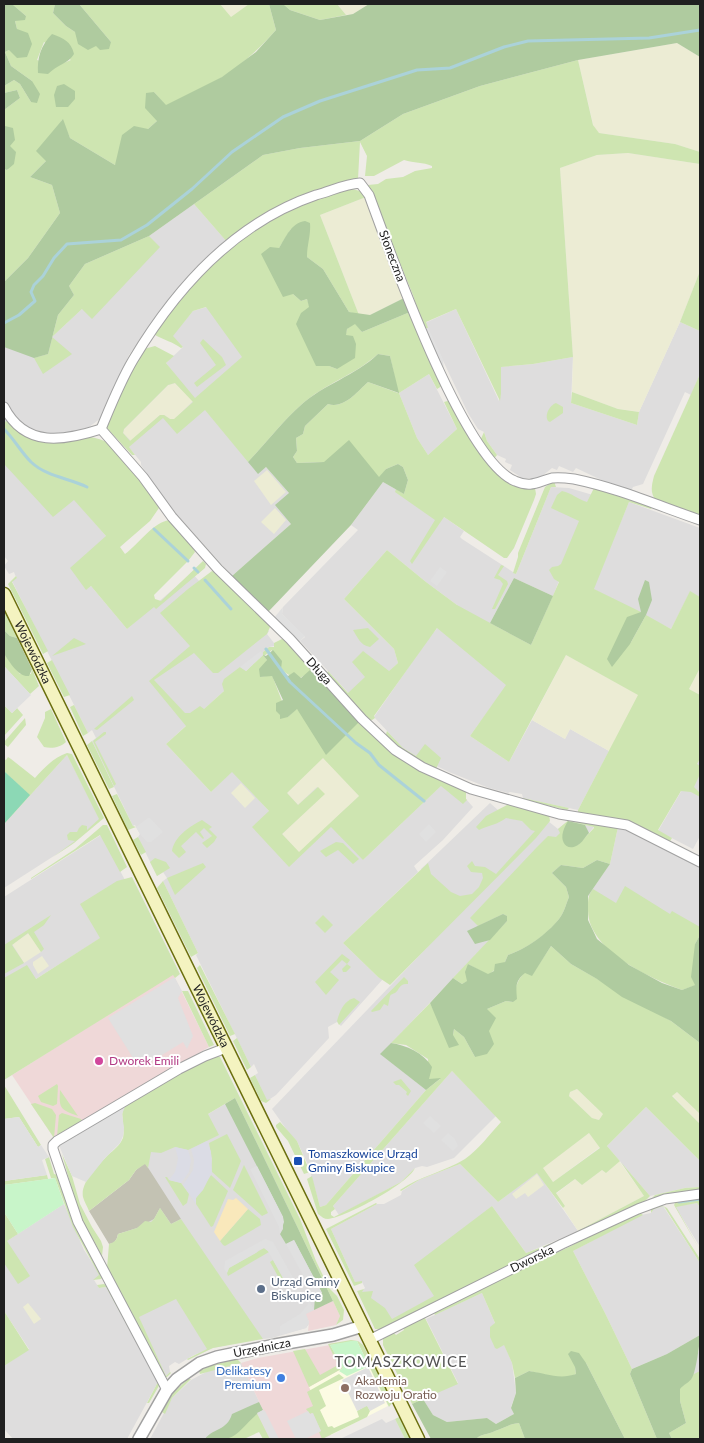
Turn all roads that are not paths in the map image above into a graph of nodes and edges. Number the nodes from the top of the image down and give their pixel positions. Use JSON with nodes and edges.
{"nodes":[{"id":1,"x":4,"y":407,"type":"edge"},
{"id":2,"x":101,"y":429,"type":"junction"},
{"id":3,"x":700,"y":520,"type":"edge"},
{"id":4,"x":4,"y":594,"type":"edge"},
{"id":5,"x":700,"y":862,"type":"edge"},
{"id":6,"x":226,"y":1048,"type":"junction"},
{"id":7,"x":700,"y":1194,"type":"edge"},
{"id":8,"x":363,"y":1326,"type":"junction"},
{"id":9,"x":369,"y":1340,"type":"junction"},
{"id":10,"x":167,"y":1390,"type":"junction"},
{"id":11,"x":140,"y":1439,"type":"edge"},
{"id":12,"x":418,"y":1439,"type":"edge"}],
"edges":[{"from":1,"to":2,"type":"street"},
{"from":2,"to":3,"type":"street","name":"Słoneczna"},
{"from":2,"to":5,"type":"street","name":"Długa"},
{"from":4,"to":6,"type":"main road","name":"Wojewódzka"},
{"from":6,"to":8,"type":"main road","name":"Wojewódzka"},
{"from":6,"to":10,"type":"street"},
{"from":7,"to":9,"type":"street","name":"Dworska"},
{"from":8,"to":9,"type":"main road","name":"Wojewódzka"},
{"from":8,"to":10,"type":"street","name":"Urzędnicza"},
{"from":9,"to":12,"type":"main road","name":"Wojewódzka"},
{"from":10,"to":11,"type":"street","name":"Urzędnicza"}]}
